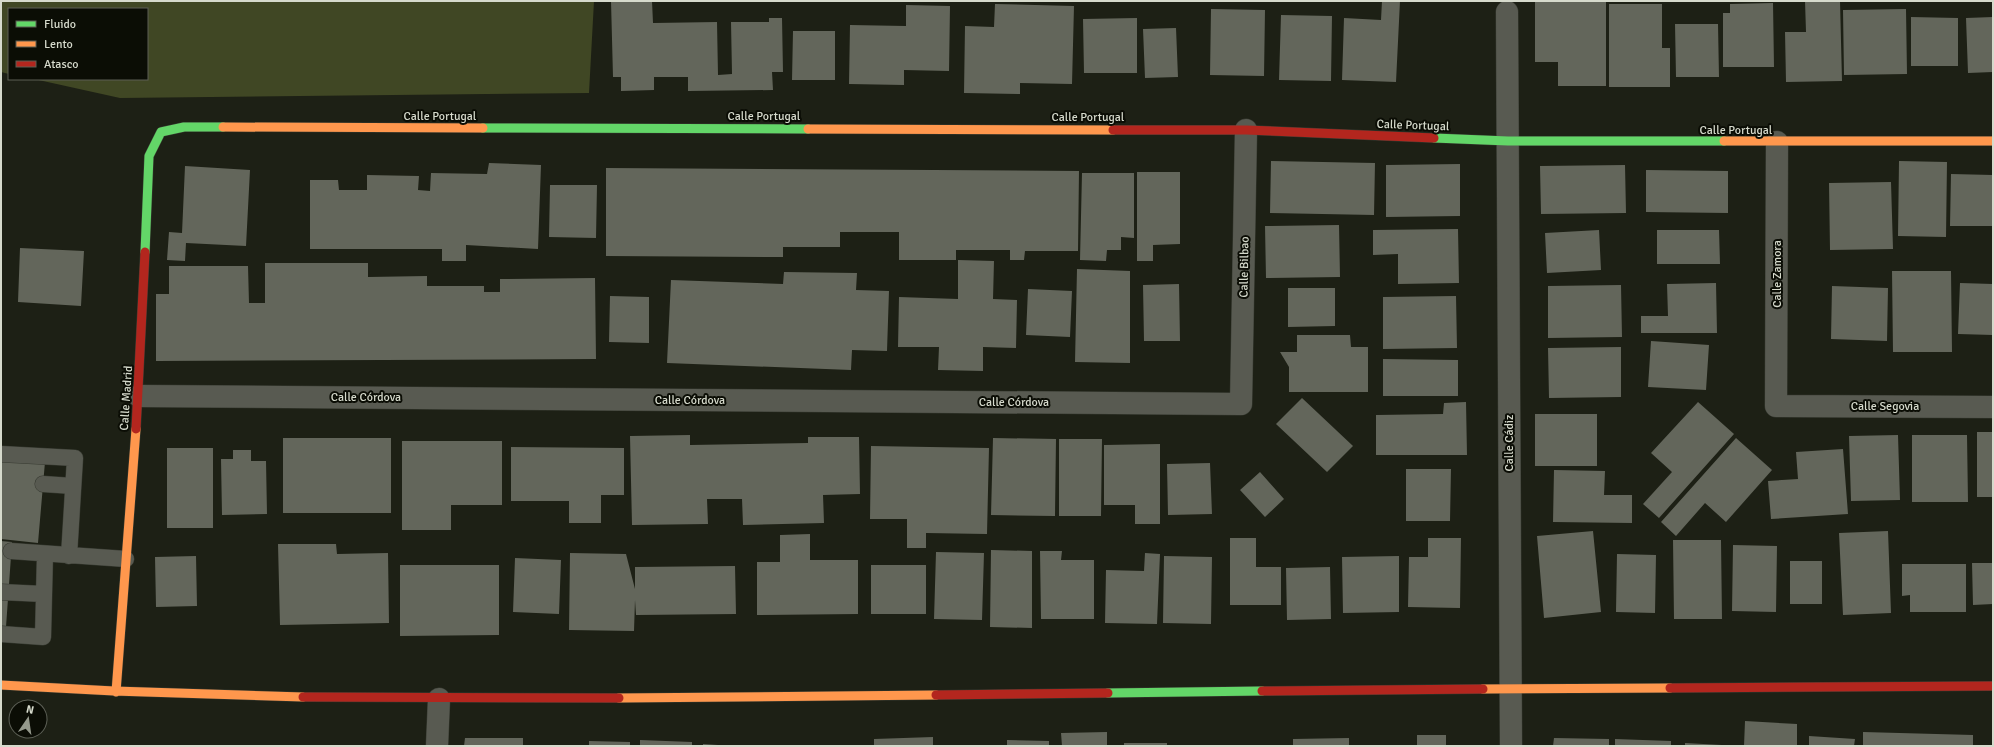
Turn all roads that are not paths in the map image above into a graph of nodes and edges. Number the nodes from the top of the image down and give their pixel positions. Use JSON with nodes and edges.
{"nodes":[{"id":1,"x":1506,"y":12,"type":"dead end"},
{"id":2,"x":184,"y":127,"type":"joint"},
{"id":3,"x":1246,"y":130,"type":"junction"},
{"id":4,"x":1508,"y":141,"type":"junction"},
{"id":5,"x":1993,"y":141,"type":"edge"},
{"id":6,"x":1777,"y":142,"type":"junction"},
{"id":7,"x":139,"y":396,"type":"junction"},
{"id":8,"x":1241,"y":404,"type":"joint"},
{"id":9,"x":1776,"y":406,"type":"joint"},
{"id":10,"x":1993,"y":407,"type":"edge"},
{"id":11,"x":1,"y":454,"type":"edge"},
{"id":12,"x":43,"y":484,"type":"dead end"},
{"id":13,"x":73,"y":486,"type":"junction"},
{"id":14,"x":11,"y":551,"type":"dead end"},
{"id":15,"x":46,"y":554,"type":"junction"},
{"id":16,"x":69,"y":556,"type":"junction"},
{"id":17,"x":126,"y":559,"type":"junction"},
{"id":18,"x":1,"y":592,"type":"edge"},
{"id":19,"x":44,"y":594,"type":"junction"},
{"id":20,"x":1,"y":634,"type":"edge"},
{"id":21,"x":1,"y":685,"type":"edge"},
{"id":22,"x":1993,"y":686,"type":"edge"},
{"id":23,"x":1510,"y":689,"type":"junction"},
{"id":24,"x":116,"y":692,"type":"junction"},
{"id":25,"x":439,"y":699,"type":"junction"},
{"id":26,"x":437,"y":746,"type":"edge"},
{"id":27,"x":1511,"y":746,"type":"edge"}],
"edges":[{"from":1,"to":4,"type":"street","name":"Calle Cádiz"},
{"from":2,"to":3,"type":"street","name":"Calle Portugal"},
{"from":2,"to":7,"type":"street","name":"Calle Madrid"},
{"from":3,"to":4,"type":"street","name":"Calle Portugal"},
{"from":3,"to":8,"type":"street","name":"Calle Bilbao"},
{"from":4,"to":6,"type":"street","name":"Calle Portugal"},
{"from":4,"to":23,"type":"street","name":"Calle Cádiz"},
{"from":5,"to":6,"type":"street","name":"Calle Portugal"},
{"from":6,"to":9,"type":"street","name":"Calle Zamora"},
{"from":7,"to":8,"type":"street","name":"Calle Córdova"},
{"from":7,"to":17,"type":"street","name":"Calle Madrid"},
{"from":9,"to":10,"type":"street","name":"Calle Segovia"},
{"from":11,"to":13,"type":"lane"},
{"from":12,"to":13,"type":"lane"},
{"from":13,"to":16,"type":"lane"},
{"from":14,"to":15,"type":"lane"},
{"from":15,"to":16,"type":"lane"},
{"from":15,"to":19,"type":"lane"},
{"from":16,"to":17,"type":"lane"},
{"from":17,"to":24,"type":"street","name":"Calle Madrid"},
{"from":18,"to":19,"type":"lane"},
{"from":19,"to":20,"type":"lane"},
{"from":21,"to":24,"type":"street"},
{"from":22,"to":23,"type":"street"},
{"from":23,"to":25,"type":"street"},
{"from":23,"to":27,"type":"street","name":"Calle Cádiz"},
{"from":24,"to":25,"type":"street"},
{"from":25,"to":26,"type":"street"}]}
